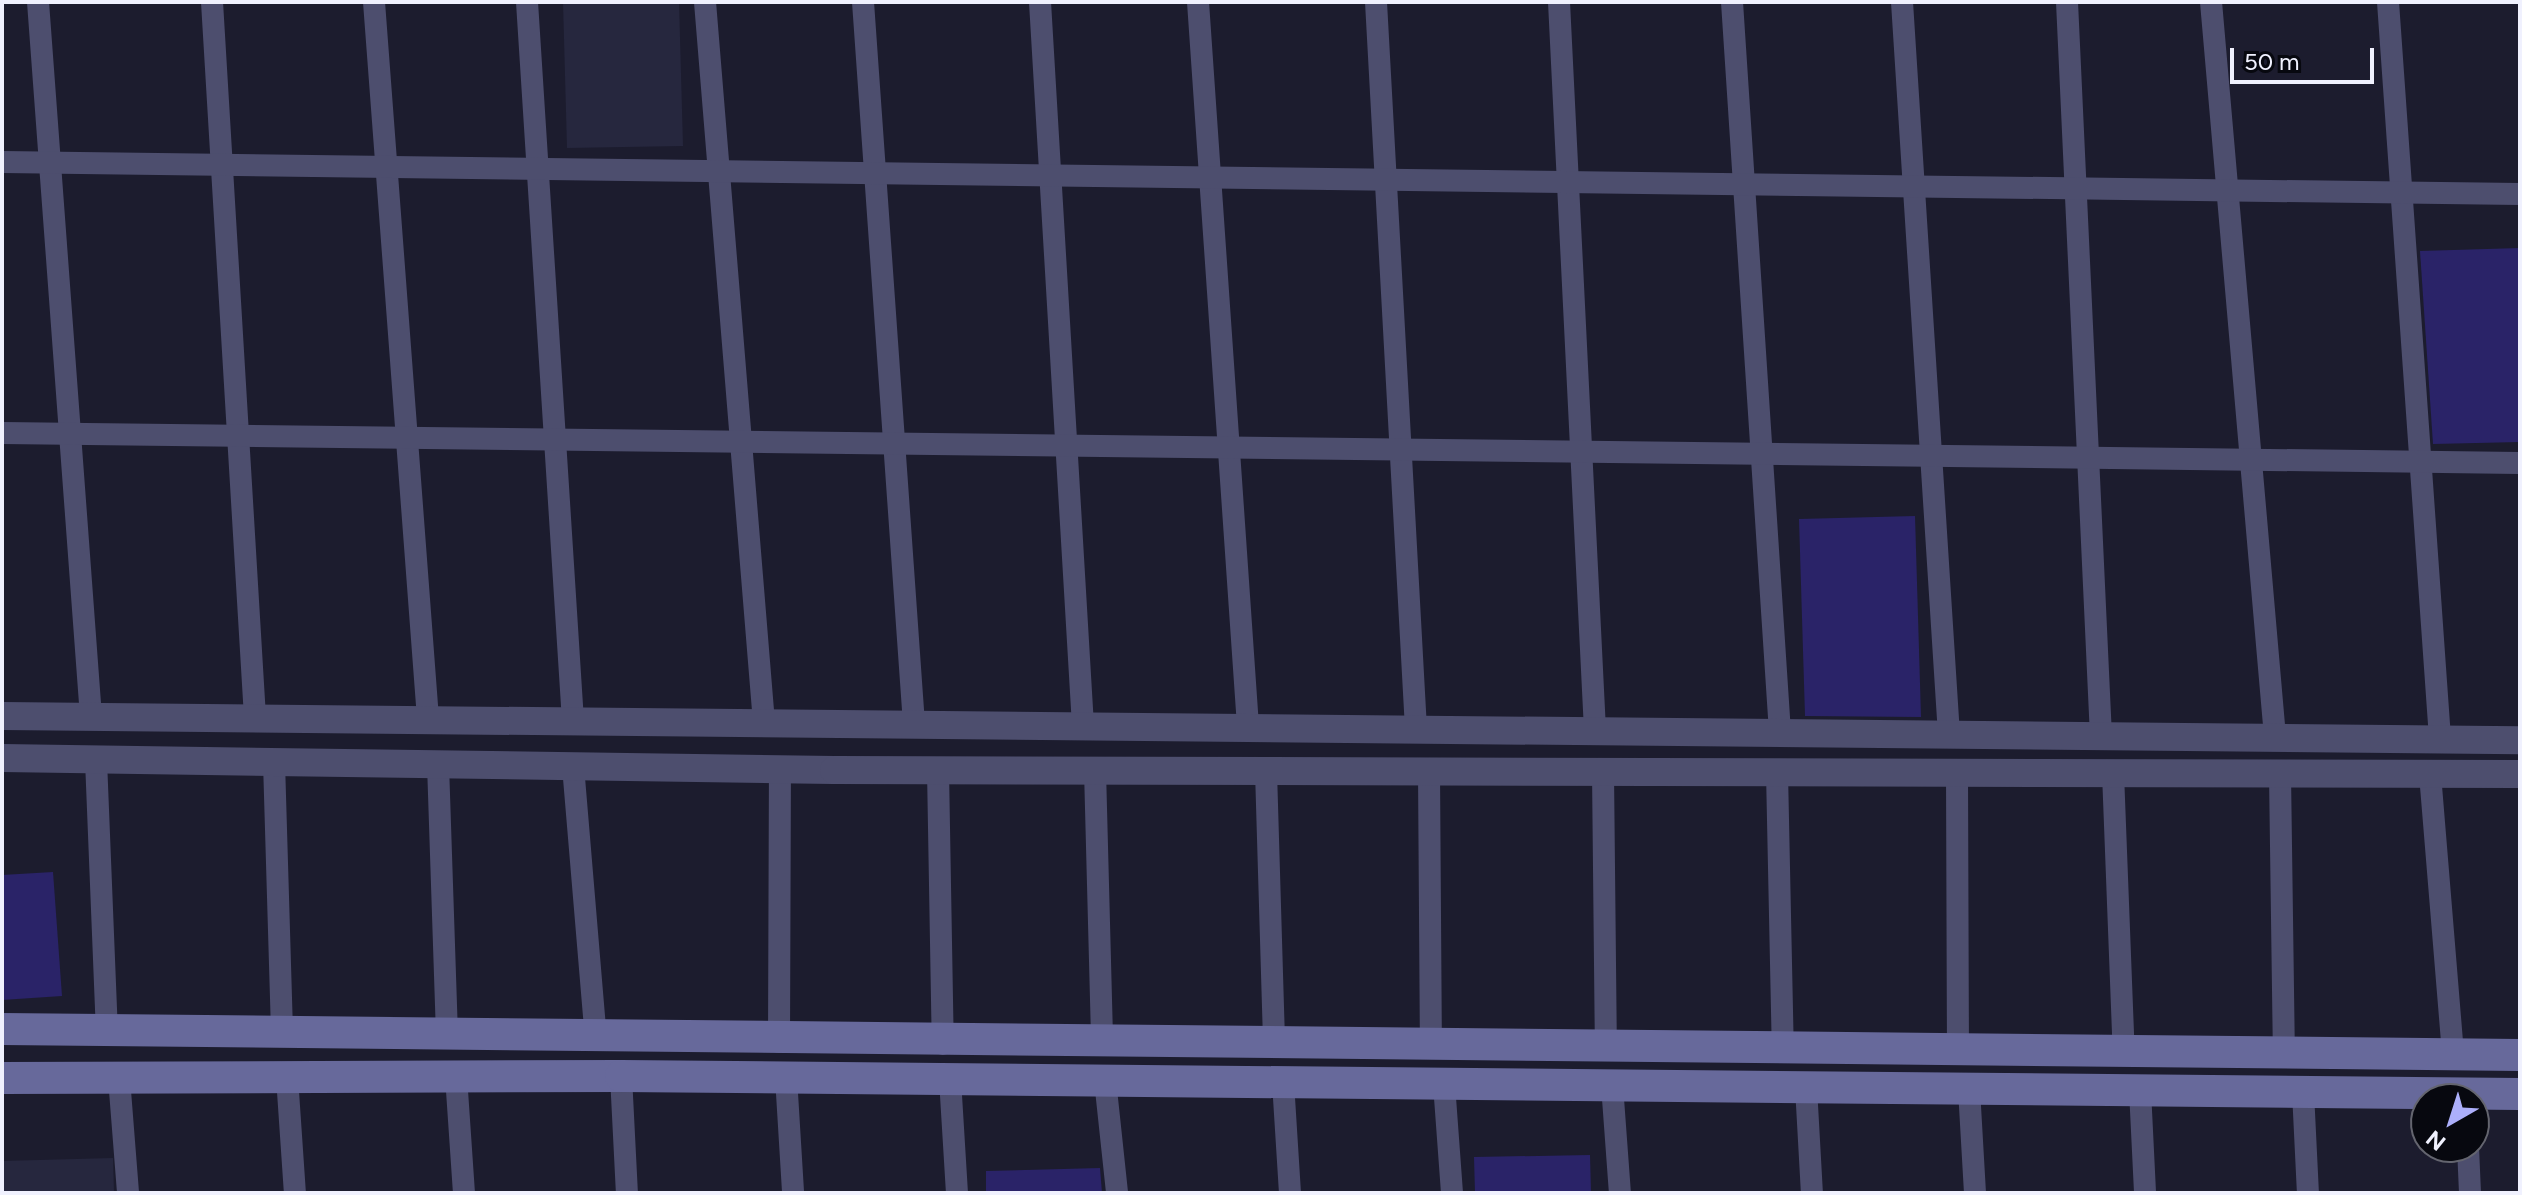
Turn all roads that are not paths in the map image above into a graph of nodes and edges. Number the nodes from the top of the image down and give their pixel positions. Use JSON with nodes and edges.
{"nodes":[{"id":1,"x":38,"y":2,"type":"edge"},
{"id":2,"x":212,"y":2,"type":"edge"},
{"id":3,"x":374,"y":2,"type":"edge"},
{"id":4,"x":527,"y":2,"type":"edge"},
{"id":5,"x":705,"y":2,"type":"edge"},
{"id":6,"x":863,"y":2,"type":"edge"},
{"id":7,"x":1040,"y":2,"type":"edge"},
{"id":8,"x":1198,"y":2,"type":"edge"},
{"id":9,"x":1376,"y":2,"type":"edge"},
{"id":10,"x":1559,"y":2,"type":"edge"},
{"id":11,"x":1732,"y":2,"type":"edge"},
{"id":12,"x":1902,"y":2,"type":"edge"},
{"id":13,"x":2067,"y":2,"type":"edge"},
{"id":14,"x":2211,"y":2,"type":"edge"},
{"id":15,"x":2388,"y":2,"type":"edge"},
{"id":16,"x":2,"y":162,"type":"edge"},
{"id":17,"x":50,"y":163,"type":"junction"},
{"id":18,"x":222,"y":165,"type":"junction"},
{"id":19,"x":386,"y":167,"type":"junction"},
{"id":20,"x":538,"y":169,"type":"junction"},
{"id":21,"x":719,"y":171,"type":"junction"},
{"id":22,"x":875,"y":173,"type":"junction"},
{"id":23,"x":1050,"y":175,"type":"junction"},
{"id":24,"x":1210,"y":177,"type":"junction"},
{"id":25,"x":1385,"y":180,"type":"junction"},
{"id":26,"x":1568,"y":182,"type":"junction"},
{"id":27,"x":1744,"y":184,"type":"junction"},
{"id":28,"x":1913,"y":186,"type":"junction"},
{"id":29,"x":2075,"y":188,"type":"junction"},
{"id":30,"x":2228,"y":190,"type":"junction"},
{"id":31,"x":2401,"y":193,"type":"junction"},
{"id":32,"x":2520,"y":194,"type":"edge"},
{"id":33,"x":2,"y":433,"type":"edge"},
{"id":34,"x":70,"y":434,"type":"junction"},
{"id":35,"x":238,"y":436,"type":"junction"},
{"id":36,"x":407,"y":438,"type":"junction"},
{"id":37,"x":555,"y":440,"type":"junction"},
{"id":38,"x":741,"y":442,"type":"junction"},
{"id":39,"x":894,"y":444,"type":"junction"},
{"id":40,"x":1067,"y":446,"type":"junction"},
{"id":41,"x":1229,"y":448,"type":"junction"},
{"id":42,"x":1400,"y":450,"type":"junction"},
{"id":43,"x":1581,"y":452,"type":"junction"},
{"id":44,"x":1762,"y":454,"type":"junction"},
{"id":45,"x":1931,"y":456,"type":"junction"},
{"id":46,"x":2088,"y":458,"type":"junction"},
{"id":47,"x":2251,"y":460,"type":"junction"},
{"id":48,"x":2420,"y":462,"type":"junction"},
{"id":49,"x":2520,"y":463,"type":"edge"},
{"id":50,"x":2,"y":716,"type":"edge"},
{"id":51,"x":91,"y":717,"type":"junction"},
{"id":52,"x":255,"y":718,"type":"junction"},
{"id":53,"x":428,"y":719,"type":"junction"},
{"id":54,"x":573,"y":721,"type":"junction"},
{"id":55,"x":764,"y":723,"type":"junction"},
{"id":56,"x":914,"y":724,"type":"junction"},
{"id":57,"x":1083,"y":726,"type":"junction"},
{"id":58,"x":1248,"y":727,"type":"junction"},
{"id":59,"x":1416,"y":729,"type":"junction"},
{"id":60,"x":1595,"y":731,"type":"junction"},
{"id":61,"x":1780,"y":733,"type":"junction"},
{"id":62,"x":1949,"y":734,"type":"junction"},
{"id":63,"x":2101,"y":736,"type":"junction"},
{"id":64,"x":2275,"y":737,"type":"junction"},
{"id":65,"x":2440,"y":739,"type":"junction"},
{"id":66,"x":2520,"y":740,"type":"edge"},
{"id":67,"x":2,"y":758,"type":"edge"},
{"id":68,"x":96,"y":760,"type":"junction"},
{"id":69,"x":274,"y":762,"type":"junction"},
{"id":70,"x":438,"y":764,"type":"junction"},
{"id":71,"x":573,"y":766,"type":"junction"},
{"id":72,"x":780,"y":769,"type":"junction"},
{"id":73,"x":938,"y":770,"type":"junction"},
{"id":74,"x":1095,"y":770,"type":"junction"},
{"id":75,"x":1266,"y":771,"type":"junction"},
{"id":76,"x":1429,"y":771,"type":"junction"},
{"id":77,"x":1603,"y":772,"type":"junction"},
{"id":78,"x":1777,"y":772,"type":"junction"},
{"id":79,"x":1957,"y":773,"type":"junction"},
{"id":80,"x":2113,"y":773,"type":"junction"},
{"id":81,"x":2280,"y":774,"type":"junction"},
{"id":82,"x":2430,"y":774,"type":"junction"},
{"id":83,"x":2520,"y":774,"type":"edge"},
{"id":84,"x":2,"y":1029,"type":"edge"},
{"id":85,"x":107,"y":1031,"type":"junction"},
{"id":86,"x":282,"y":1034,"type":"junction"},
{"id":87,"x":447,"y":1036,"type":"junction"},
{"id":88,"x":596,"y":1039,"type":"junction"},
{"id":89,"x":779,"y":1042,"type":"junction"},
{"id":90,"x":943,"y":1044,"type":"junction"},
{"id":91,"x":1102,"y":1045,"type":"junction"},
{"id":92,"x":1274,"y":1047,"type":"junction"},
{"id":93,"x":1431,"y":1048,"type":"junction"},
{"id":94,"x":1606,"y":1049,"type":"junction"},
{"id":95,"x":1783,"y":1050,"type":"junction"},
{"id":96,"x":1958,"y":1052,"type":"junction"},
{"id":97,"x":2124,"y":1053,"type":"junction"},
{"id":98,"x":2284,"y":1054,"type":"junction"},
{"id":99,"x":2520,"y":1055,"type":"edge"},
{"id":100,"x":2453,"y":1056,"type":"junction"},
{"id":101,"x":456,"y":1076,"type":"junction"},
{"id":102,"x":621,"y":1076,"type":"junction"},
{"id":103,"x":287,"y":1077,"type":"junction"},
{"id":104,"x":786,"y":1077,"type":"junction"},
{"id":105,"x":2,"y":1078,"type":"edge"},
{"id":106,"x":119,"y":1078,"type":"junction"},
{"id":107,"x":950,"y":1079,"type":"junction"},
{"id":108,"x":1105,"y":1080,"type":"junction"},
{"id":109,"x":1283,"y":1082,"type":"junction"},
{"id":110,"x":1444,"y":1084,"type":"junction"},
{"id":111,"x":1612,"y":1085,"type":"junction"},
{"id":112,"x":1806,"y":1087,"type":"junction"},
{"id":113,"x":1969,"y":1089,"type":"junction"},
{"id":114,"x":2140,"y":1090,"type":"junction"},
{"id":115,"x":2303,"y":1092,"type":"junction"},
{"id":116,"x":2520,"y":1094,"type":"edge"},
{"id":117,"x":2410,"y":1095,"type":"edge"},
{"id":118,"x":2490,"y":1095,"type":"edge"},
{"id":119,"x":2469,"y":1163,"type":"edge"},
{"id":120,"x":128,"y":1193,"type":"edge"},
{"id":121,"x":295,"y":1193,"type":"edge"},
{"id":122,"x":464,"y":1193,"type":"edge"},
{"id":123,"x":627,"y":1193,"type":"edge"},
{"id":124,"x":793,"y":1193,"type":"edge"},
{"id":125,"x":957,"y":1193,"type":"edge"},
{"id":126,"x":1117,"y":1193,"type":"edge"},
{"id":127,"x":1290,"y":1193,"type":"edge"},
{"id":128,"x":1452,"y":1193,"type":"edge"},
{"id":129,"x":1620,"y":1193,"type":"edge"},
{"id":130,"x":1812,"y":1193,"type":"edge"},
{"id":131,"x":1975,"y":1193,"type":"edge"},
{"id":132,"x":2145,"y":1193,"type":"edge"},
{"id":133,"x":2308,"y":1193,"type":"edge"},
{"id":134,"x":2470,"y":1193,"type":"edge"}],
"edges":[{"from":1,"to":17,"type":"street"},
{"from":2,"to":18,"type":"street"},
{"from":3,"to":19,"type":"street"},
{"from":4,"to":20,"type":"street"},
{"from":5,"to":21,"type":"street"},
{"from":6,"to":22,"type":"street"},
{"from":7,"to":23,"type":"street"},
{"from":8,"to":24,"type":"street"},
{"from":9,"to":25,"type":"street"},
{"from":10,"to":26,"type":"street"},
{"from":11,"to":27,"type":"street"},
{"from":12,"to":28,"type":"street"},
{"from":13,"to":29,"type":"street"},
{"from":14,"to":30,"type":"street"},
{"from":15,"to":31,"type":"street"},
{"from":16,"to":17,"type":"street"},
{"from":17,"to":18,"type":"street"},
{"from":17,"to":34,"type":"street"},
{"from":18,"to":19,"type":"street"},
{"from":18,"to":35,"type":"street"},
{"from":19,"to":20,"type":"street"},
{"from":19,"to":36,"type":"street"},
{"from":20,"to":21,"type":"street"},
{"from":20,"to":37,"type":"street"},
{"from":21,"to":22,"type":"street"},
{"from":21,"to":38,"type":"street"},
{"from":22,"to":23,"type":"street"},
{"from":22,"to":39,"type":"street"},
{"from":23,"to":24,"type":"street"},
{"from":23,"to":40,"type":"street"},
{"from":24,"to":25,"type":"street"},
{"from":24,"to":41,"type":"street"},
{"from":25,"to":26,"type":"street"},
{"from":25,"to":42,"type":"street"},
{"from":26,"to":27,"type":"street"},
{"from":26,"to":43,"type":"street"},
{"from":27,"to":28,"type":"street"},
{"from":27,"to":44,"type":"street"},
{"from":28,"to":29,"type":"street"},
{"from":28,"to":45,"type":"street"},
{"from":29,"to":30,"type":"street"},
{"from":29,"to":46,"type":"street"},
{"from":30,"to":31,"type":"street"},
{"from":30,"to":47,"type":"street"},
{"from":31,"to":32,"type":"street"},
{"from":31,"to":48,"type":"street"},
{"from":33,"to":34,"type":"street"},
{"from":34,"to":35,"type":"street"},
{"from":34,"to":51,"type":"street"},
{"from":35,"to":36,"type":"street"},
{"from":35,"to":52,"type":"street"},
{"from":36,"to":37,"type":"street"},
{"from":36,"to":53,"type":"street"},
{"from":37,"to":38,"type":"street"},
{"from":37,"to":54,"type":"street"},
{"from":38,"to":39,"type":"street"},
{"from":38,"to":55,"type":"street"},
{"from":39,"to":40,"type":"street"},
{"from":39,"to":56,"type":"street"},
{"from":40,"to":41,"type":"street"},
{"from":40,"to":57,"type":"street"},
{"from":41,"to":42,"type":"street"},
{"from":41,"to":58,"type":"street"},
{"from":42,"to":43,"type":"street"},
{"from":42,"to":59,"type":"street"},
{"from":43,"to":44,"type":"street"},
{"from":43,"to":60,"type":"street"},
{"from":44,"to":45,"type":"street"},
{"from":44,"to":61,"type":"street"},
{"from":45,"to":46,"type":"street"},
{"from":45,"to":62,"type":"street"},
{"from":46,"to":47,"type":"street"},
{"from":46,"to":63,"type":"street"},
{"from":47,"to":48,"type":"street"},
{"from":47,"to":64,"type":"street"},
{"from":48,"to":49,"type":"street"},
{"from":48,"to":65,"type":"street"},
{"from":50,"to":51,"type":"street"},
{"from":51,"to":52,"type":"street"},
{"from":52,"to":53,"type":"street"},
{"from":53,"to":54,"type":"street"},
{"from":54,"to":55,"type":"street"},
{"from":55,"to":56,"type":"street"},
{"from":56,"to":57,"type":"street"},
{"from":57,"to":58,"type":"street"},
{"from":58,"to":59,"type":"street"},
{"from":59,"to":60,"type":"street"},
{"from":60,"to":61,"type":"street"},
{"from":61,"to":62,"type":"street"},
{"from":62,"to":63,"type":"street"},
{"from":63,"to":64,"type":"street"},
{"from":64,"to":65,"type":"street"},
{"from":65,"to":66,"type":"street"},
{"from":67,"to":68,"type":"street"},
{"from":68,"to":69,"type":"street"},
{"from":68,"to":85,"type":"street"},
{"from":69,"to":70,"type":"street"},
{"from":69,"to":86,"type":"street"},
{"from":70,"to":71,"type":"street"},
{"from":70,"to":87,"type":"street"},
{"from":71,"to":72,"type":"street"},
{"from":71,"to":88,"type":"street"},
{"from":72,"to":73,"type":"street"},
{"from":72,"to":89,"type":"street"},
{"from":73,"to":74,"type":"street"},
{"from":73,"to":90,"type":"street"},
{"from":74,"to":75,"type":"street"},
{"from":74,"to":91,"type":"street"},
{"from":75,"to":76,"type":"street"},
{"from":75,"to":92,"type":"street"},
{"from":76,"to":77,"type":"street"},
{"from":76,"to":93,"type":"street"},
{"from":77,"to":78,"type":"street"},
{"from":77,"to":94,"type":"street"},
{"from":78,"to":79,"type":"street"},
{"from":78,"to":95,"type":"street"},
{"from":79,"to":80,"type":"street"},
{"from":79,"to":96,"type":"street"},
{"from":80,"to":81,"type":"street"},
{"from":80,"to":97,"type":"street"},
{"from":81,"to":82,"type":"street"},
{"from":81,"to":98,"type":"street"},
{"from":82,"to":83,"type":"street"},
{"from":82,"to":100,"type":"street"},
{"from":84,"to":85,"type":"main road"},
{"from":85,"to":86,"type":"main road"},
{"from":86,"to":87,"type":"main road"},
{"from":87,"to":88,"type":"main road"},
{"from":88,"to":89,"type":"main road"},
{"from":89,"to":90,"type":"main road"},
{"from":90,"to":91,"type":"main road"},
{"from":91,"to":92,"type":"main road"},
{"from":92,"to":93,"type":"main road"},
{"from":93,"to":94,"type":"main road"},
{"from":94,"to":95,"type":"main road"},
{"from":95,"to":96,"type":"main road"},
{"from":96,"to":97,"type":"main road"},
{"from":97,"to":98,"type":"main road"},
{"from":98,"to":100,"type":"main road"},
{"from":99,"to":100,"type":"main road"},
{"from":101,"to":102,"type":"main road"},
{"from":101,"to":103,"type":"main road"},
{"from":101,"to":122,"type":"street"},
{"from":102,"to":104,"type":"main road"},
{"from":102,"to":123,"type":"street"},
{"from":103,"to":106,"type":"main road"},
{"from":103,"to":121,"type":"street"},
{"from":104,"to":107,"type":"main road"},
{"from":104,"to":124,"type":"street"},
{"from":105,"to":106,"type":"main road"},
{"from":106,"to":120,"type":"street"},
{"from":107,"to":108,"type":"main road"},
{"from":107,"to":125,"type":"street"},
{"from":108,"to":109,"type":"main road"},
{"from":108,"to":126,"type":"street"},
{"from":109,"to":110,"type":"main road"},
{"from":109,"to":127,"type":"street"},
{"from":110,"to":111,"type":"main road"},
{"from":110,"to":128,"type":"street"},
{"from":111,"to":112,"type":"main road"},
{"from":111,"to":129,"type":"street"},
{"from":112,"to":113,"type":"main road"},
{"from":112,"to":130,"type":"street"},
{"from":113,"to":114,"type":"main road"},
{"from":113,"to":131,"type":"street"},
{"from":114,"to":115,"type":"main road"},
{"from":114,"to":132,"type":"street"},
{"from":115,"to":117,"type":"main road"},
{"from":115,"to":133,"type":"street"},
{"from":116,"to":118,"type":"main road"},
{"from":119,"to":134,"type":"street"}]}
